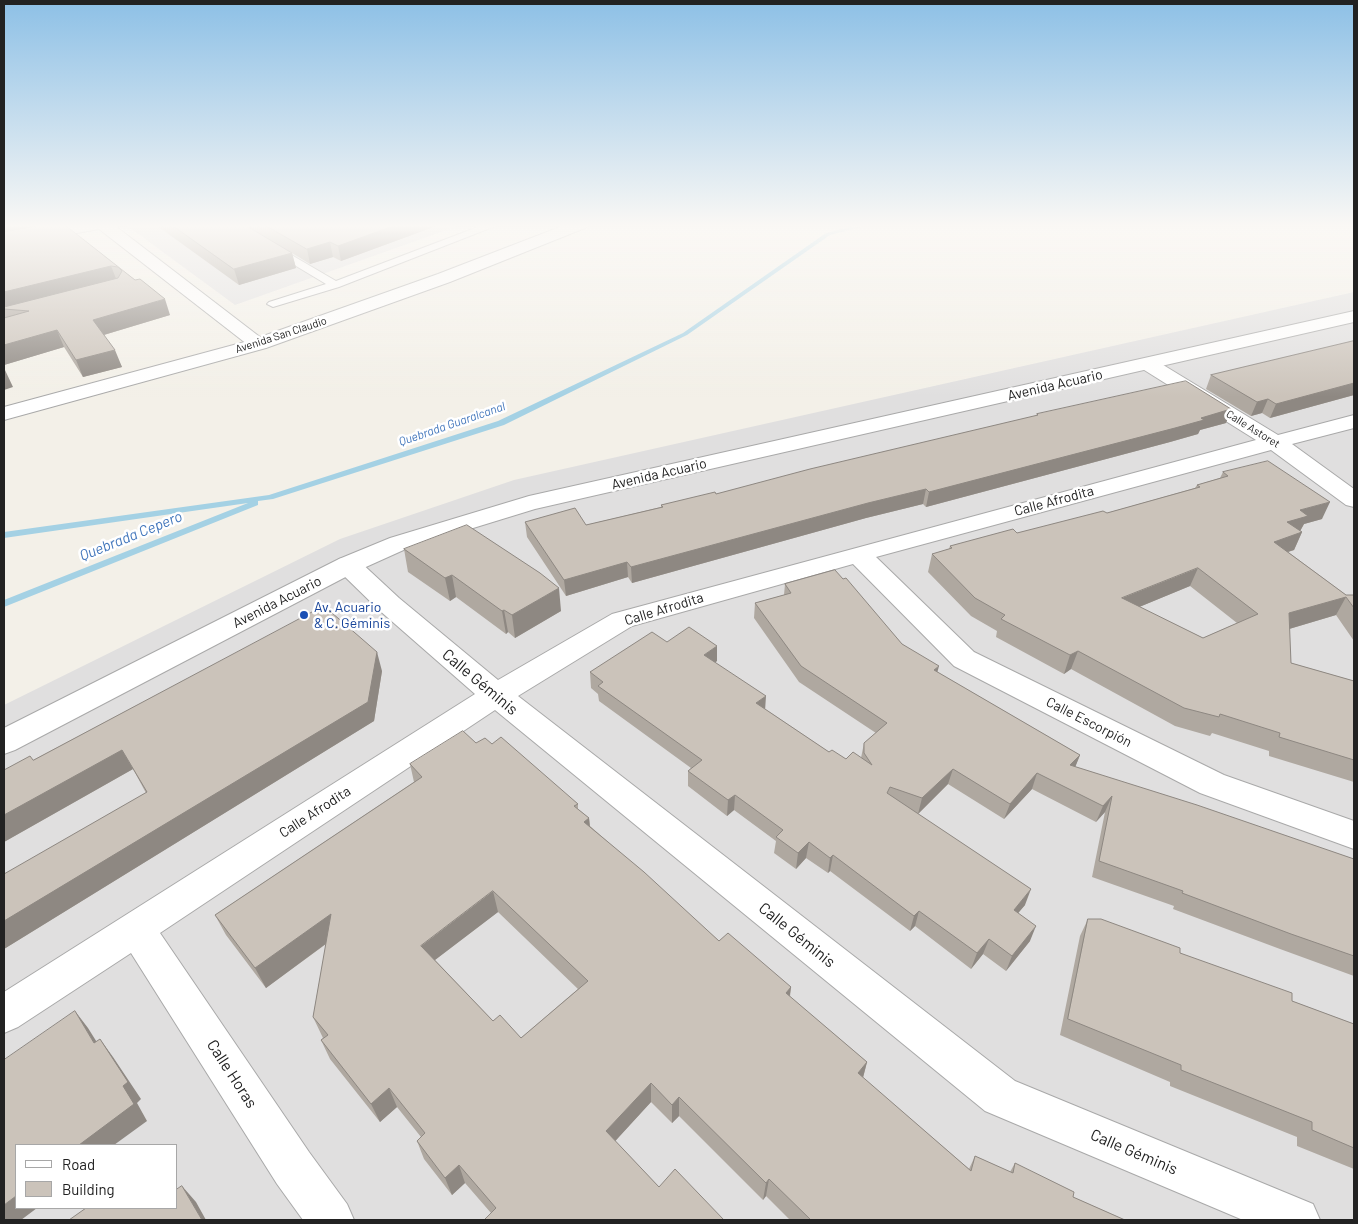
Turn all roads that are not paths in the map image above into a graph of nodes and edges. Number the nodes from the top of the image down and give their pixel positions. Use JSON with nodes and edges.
{"nodes":[{"id":1,"x":178,"y":282,"type":"edge"},
{"id":2,"x":330,"y":282,"type":"edge"},
{"id":3,"x":343,"y":282,"type":"edge"},
{"id":4,"x":432,"y":282,"type":"edge"},
{"id":5,"x":335,"y":285,"type":"junction"},
{"id":6,"x":273,"y":304,"type":"dead end"},
{"id":7,"x":1354,"y":317,"type":"edge"},
{"id":8,"x":259,"y":344,"type":"junction"},
{"id":9,"x":1148,"y":364,"type":"junction"},
{"id":10,"x":4,"y":414,"type":"edge"},
{"id":11,"x":1354,"y":421,"type":"edge"},
{"id":12,"x":1274,"y":442,"type":"junction"},
{"id":13,"x":1354,"y":500,"type":"edge"},
{"id":14,"x":858,"y":554,"type":"junction"},
{"id":15,"x":348,"y":565,"type":"junction"},
{"id":16,"x":496,"y":695,"type":"junction"},
{"id":17,"x":4,"y":742,"type":"edge"},
{"id":18,"x":1354,"y":835,"type":"edge"},
{"id":19,"x":135,"y":927,"type":"junction"},
{"id":20,"x":4,"y":1014,"type":"edge"},
{"id":21,"x":331,"y":1220,"type":"edge"},
{"id":22,"x":1297,"y":1220,"type":"edge"}],
"edges":[{"from":1,"to":8,"type":"street"},
{"from":2,"to":5,"type":"lane"},
{"from":3,"to":5,"type":"lane"},
{"from":4,"to":8,"type":"street","name":"Avenida San Claudio"},
{"from":5,"to":6,"type":"lane"},
{"from":7,"to":9,"type":"street","name":"Avenida Acuario"},
{"from":8,"to":10,"type":"street","name":"Avenida San Claudio"},
{"from":9,"to":12,"type":"street","name":"Calle Astoret"},
{"from":9,"to":15,"type":"street","name":"Avenida Acuario"},
{"from":11,"to":12,"type":"street","name":"Calle Afrodita"},
{"from":12,"to":13,"type":"street","name":"Calle Astoret"},
{"from":12,"to":14,"type":"street","name":"Calle Afrodita"},
{"from":14,"to":16,"type":"street","name":"Calle Afrodita"},
{"from":14,"to":18,"type":"street","name":"Calle Escorpión"},
{"from":15,"to":16,"type":"street","name":"Calle Géminis"},
{"from":15,"to":17,"type":"street","name":"Avenida Acuario"},
{"from":16,"to":19,"type":"street","name":"Calle Afrodita"},
{"from":16,"to":22,"type":"street","name":"Calle Géminis"},
{"from":19,"to":20,"type":"street","name":"Calle Afrodita"},
{"from":19,"to":21,"type":"street","name":"Calle Horas"}]}
